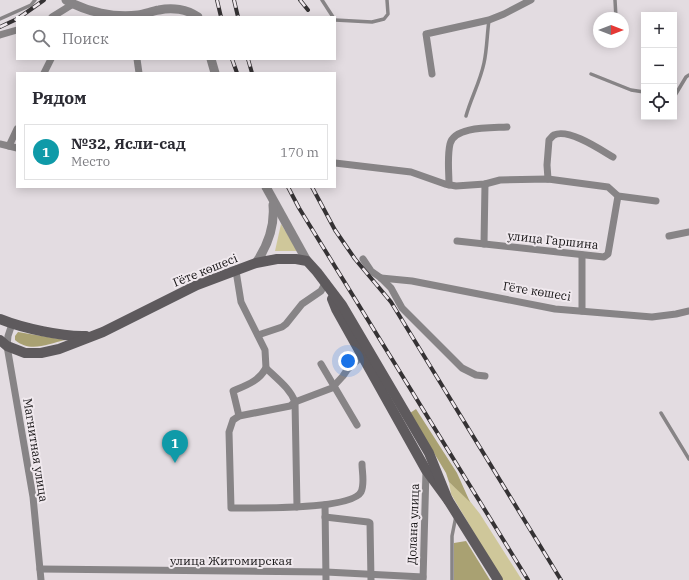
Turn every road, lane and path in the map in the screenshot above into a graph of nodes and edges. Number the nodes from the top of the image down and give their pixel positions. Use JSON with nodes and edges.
{"nodes":[{"id":1,"x":34,"y":0,"type":"edge"},
{"id":2,"x":322,"y":0,"type":"edge"},
{"id":3,"x":387,"y":0,"type":"edge"},
{"id":4,"x":531,"y":0,"type":"edge"},
{"id":5,"x":615,"y":0,"type":"edge"},
{"id":6,"x":69,"y":2,"type":"edge"},
{"id":7,"x":616,"y":12,"type":"edge"},
{"id":8,"x":61,"y":14,"type":"edge"},
{"id":9,"x":125,"y":16,"type":"edge"},
{"id":10,"x":196,"y":16,"type":"edge"},
{"id":11,"x":332,"y":16,"type":"edge"},
{"id":12,"x":0,"y":19,"type":"edge"},
{"id":13,"x":336,"y":20,"type":"edge"},
{"id":14,"x":489,"y":20,"type":"junction"},
{"id":15,"x":16,"y":30,"type":"edge"},
{"id":16,"x":0,"y":35,"type":"edge"},
{"id":17,"x":50,"y":60,"type":"edge"},
{"id":18,"x":137,"y":60,"type":"edge"},
{"id":19,"x":211,"y":60,"type":"edge"},
{"id":20,"x":44,"y":72,"type":"edge"},
{"id":21,"x":139,"y":72,"type":"edge"},
{"id":22,"x":215,"y":72,"type":"edge"},
{"id":23,"x":432,"y":74,"type":"dead end"},
{"id":24,"x":591,"y":74,"type":"dead end"},
{"id":25,"x":689,"y":75,"type":"edge"},
{"id":26,"x":641,"y":92,"type":"edge"},
{"id":27,"x":677,"y":92,"type":"edge"},
{"id":28,"x":466,"y":116,"type":"dead end"},
{"id":29,"x":507,"y":127,"type":"dead end"},
{"id":30,"x":16,"y":131,"type":"edge"},
{"id":31,"x":0,"y":144,"type":"edge"},
{"id":32,"x":9,"y":146,"type":"junction"},
{"id":33,"x":16,"y":148,"type":"edge"},
{"id":34,"x":613,"y":157,"type":"dead end"},
{"id":35,"x":336,"y":163,"type":"edge"},
{"id":36,"x":548,"y":179,"type":"junction"},
{"id":37,"x":485,"y":184,"type":"junction"},
{"id":38,"x":449,"y":185,"type":"junction"},
{"id":39,"x":266,"y":188,"type":"edge"},
{"id":40,"x":618,"y":196,"type":"junction"},
{"id":41,"x":272,"y":199,"type":"junction"},
{"id":42,"x":656,"y":201,"type":"dead end"},
{"id":43,"x":689,"y":232,"type":"edge"},
{"id":44,"x":669,"y":236,"type":"dead end"},
{"id":45,"x":457,"y":241,"type":"dead end"},
{"id":46,"x":484,"y":244,"type":"junction"},
{"id":47,"x":582,"y":255,"type":"junction"},
{"id":48,"x":363,"y":259,"type":"dead end"},
{"id":49,"x":307,"y":261,"type":"junction"},
{"id":50,"x":256,"y":263,"type":"junction"},
{"id":51,"x":236,"y":271,"type":"junction"},
{"id":52,"x":381,"y":278,"type":"junction"},
{"id":53,"x":326,"y":282,"type":"junction"},
{"id":54,"x":582,"y":311,"type":"junction"},
{"id":55,"x":689,"y":311,"type":"edge"},
{"id":56,"x":0,"y":319,"type":"edge"},
{"id":57,"x":12,"y":324,"type":"junction"},
{"id":58,"x":258,"y":335,"type":"junction"},
{"id":59,"x":92,"y":336,"type":"junction"},
{"id":60,"x":4,"y":343,"type":"edge"},
{"id":61,"x":362,"y":356,"type":"junction"},
{"id":62,"x":321,"y":364,"type":"dead end"},
{"id":63,"x":266,"y":368,"type":"junction"},
{"id":64,"x":485,"y":376,"type":"dead end"},
{"id":65,"x":334,"y":385,"type":"junction"},
{"id":66,"x":295,"y":402,"type":"junction"},
{"id":67,"x":660,"y":413,"type":"dead end"},
{"id":68,"x":239,"y":416,"type":"junction"},
{"id":69,"x":357,"y":425,"type":"dead end"},
{"id":70,"x":689,"y":459,"type":"edge"},
{"id":71,"x":362,"y":464,"type":"dead end"},
{"id":72,"x":426,"y":470,"type":"junction"},
{"id":73,"x":448,"y":500,"type":"junction"},
{"id":74,"x":325,"y":505,"type":"junction"},
{"id":75,"x":297,"y":507,"type":"junction"},
{"id":76,"x":456,"y":513,"type":"junction"},
{"id":77,"x":325,"y":517,"type":"junction"},
{"id":78,"x":40,"y":570,"type":"junction"},
{"id":79,"x":326,"y":572,"type":"junction"},
{"id":80,"x":371,"y":577,"type":"edge"},
{"id":81,"x":423,"y":579,"type":"edge"},
{"id":82,"x":41,"y":580,"type":"edge"},
{"id":83,"x":326,"y":580,"type":"edge"},
{"id":84,"x":452,"y":580,"type":"edge"},
{"id":85,"x":498,"y":580,"type":"edge"}],
"edges":[{"from":1,"to":12,"type":"lane"},
{"from":2,"to":11,"type":"lane"},
{"from":3,"to":13,"type":"lane"},
{"from":4,"to":14,"type":"street"},
{"from":5,"to":7,"type":"lane"},
{"from":6,"to":8,"type":"street"},
{"from":6,"to":9,"type":"street"},
{"from":9,"to":10,"type":"street"},
{"from":14,"to":23,"type":"street"},
{"from":14,"to":28,"type":"lane"},
{"from":15,"to":16,"type":"street"},
{"from":17,"to":20,"type":"street"},
{"from":18,"to":21,"type":"street"},
{"from":19,"to":22,"type":"street"},
{"from":24,"to":26,"type":"lane"},
{"from":25,"to":27,"type":"lane"},
{"from":29,"to":38,"type":"street"},
{"from":30,"to":32,"type":"street"},
{"from":31,"to":32,"type":"street"},
{"from":32,"to":33,"type":"street"},
{"from":34,"to":36,"type":"street"},
{"from":35,"to":38,"type":"street"},
{"from":36,"to":37,"type":"street"},
{"from":36,"to":40,"type":"street"},
{"from":37,"to":38,"type":"street"},
{"from":37,"to":46,"type":"street"},
{"from":39,"to":41,"type":"street"},
{"from":40,"to":42,"type":"street"},
{"from":40,"to":47,"type":"street","name":"улица Гаршина"},
{"from":41,"to":49,"type":"street"},
{"from":41,"to":50,"type":"street"},
{"from":43,"to":44,"type":"street"},
{"from":45,"to":46,"type":"street","name":"улица Гаршина"},
{"from":46,"to":47,"type":"street","name":"улица Гаршина"},
{"from":47,"to":54,"type":"street"},
{"from":48,"to":52,"type":"street"},
{"from":49,"to":50,"type":"main road","name":"Гёте көшесі"},
{"from":49,"to":53,"type":"main road"},
{"from":50,"to":51,"type":"main road","name":"Гёте көшесі"},
{"from":51,"to":58,"type":"street"},
{"from":51,"to":59,"type":"main road","name":"Гёте көшесі"},
{"from":52,"to":54,"type":"street","name":"Гёте көшесі"},
{"from":52,"to":64,"type":"street"},
{"from":53,"to":58,"type":"street"},
{"from":53,"to":61,"type":"main road"},
{"from":53,"to":73,"type":"main road"},
{"from":54,"to":55,"type":"street","name":"Гёте көшесі"},
{"from":56,"to":57,"type":"main road","name":"Гёте көшесі"},
{"from":57,"to":59,"type":"main road","name":"Гёте көшесі"},
{"from":57,"to":60,"type":"street","name":"Магнитная улица"},
{"from":58,"to":63,"type":"street"},
{"from":59,"to":60,"type":"main road","name":"Гёте көшесі"},
{"from":60,"to":78,"type":"street","name":"Магнитная улица"},
{"from":61,"to":65,"type":"street"},
{"from":61,"to":72,"type":"main road"},
{"from":62,"to":65,"type":"street"},
{"from":63,"to":66,"type":"street"},
{"from":63,"to":68,"type":"street"},
{"from":65,"to":66,"type":"street"},
{"from":65,"to":69,"type":"street"},
{"from":66,"to":68,"type":"street"},
{"from":66,"to":75,"type":"street"},
{"from":67,"to":70,"type":"lane"},
{"from":68,"to":75,"type":"street"},
{"from":71,"to":74,"type":"street"},
{"from":72,"to":73,"type":"main road"},
{"from":72,"to":81,"type":"street","name":"Долана улица"},
{"from":73,"to":76,"type":"main road"},
{"from":74,"to":75,"type":"street"},
{"from":74,"to":77,"type":"street"},
{"from":76,"to":84,"type":"lane"},
{"from":76,"to":85,"type":"main road"},
{"from":77,"to":79,"type":"street"},
{"from":77,"to":80,"type":"street"},
{"from":78,"to":79,"type":"street","name":"улица Житомирская"},
{"from":78,"to":82,"type":"street","name":"Магнитная улица"},
{"from":79,"to":80,"type":"street","name":"улица Житомирская"},
{"from":79,"to":83,"type":"street"},
{"from":80,"to":81,"type":"street","name":"улица Житомирская"}]}
